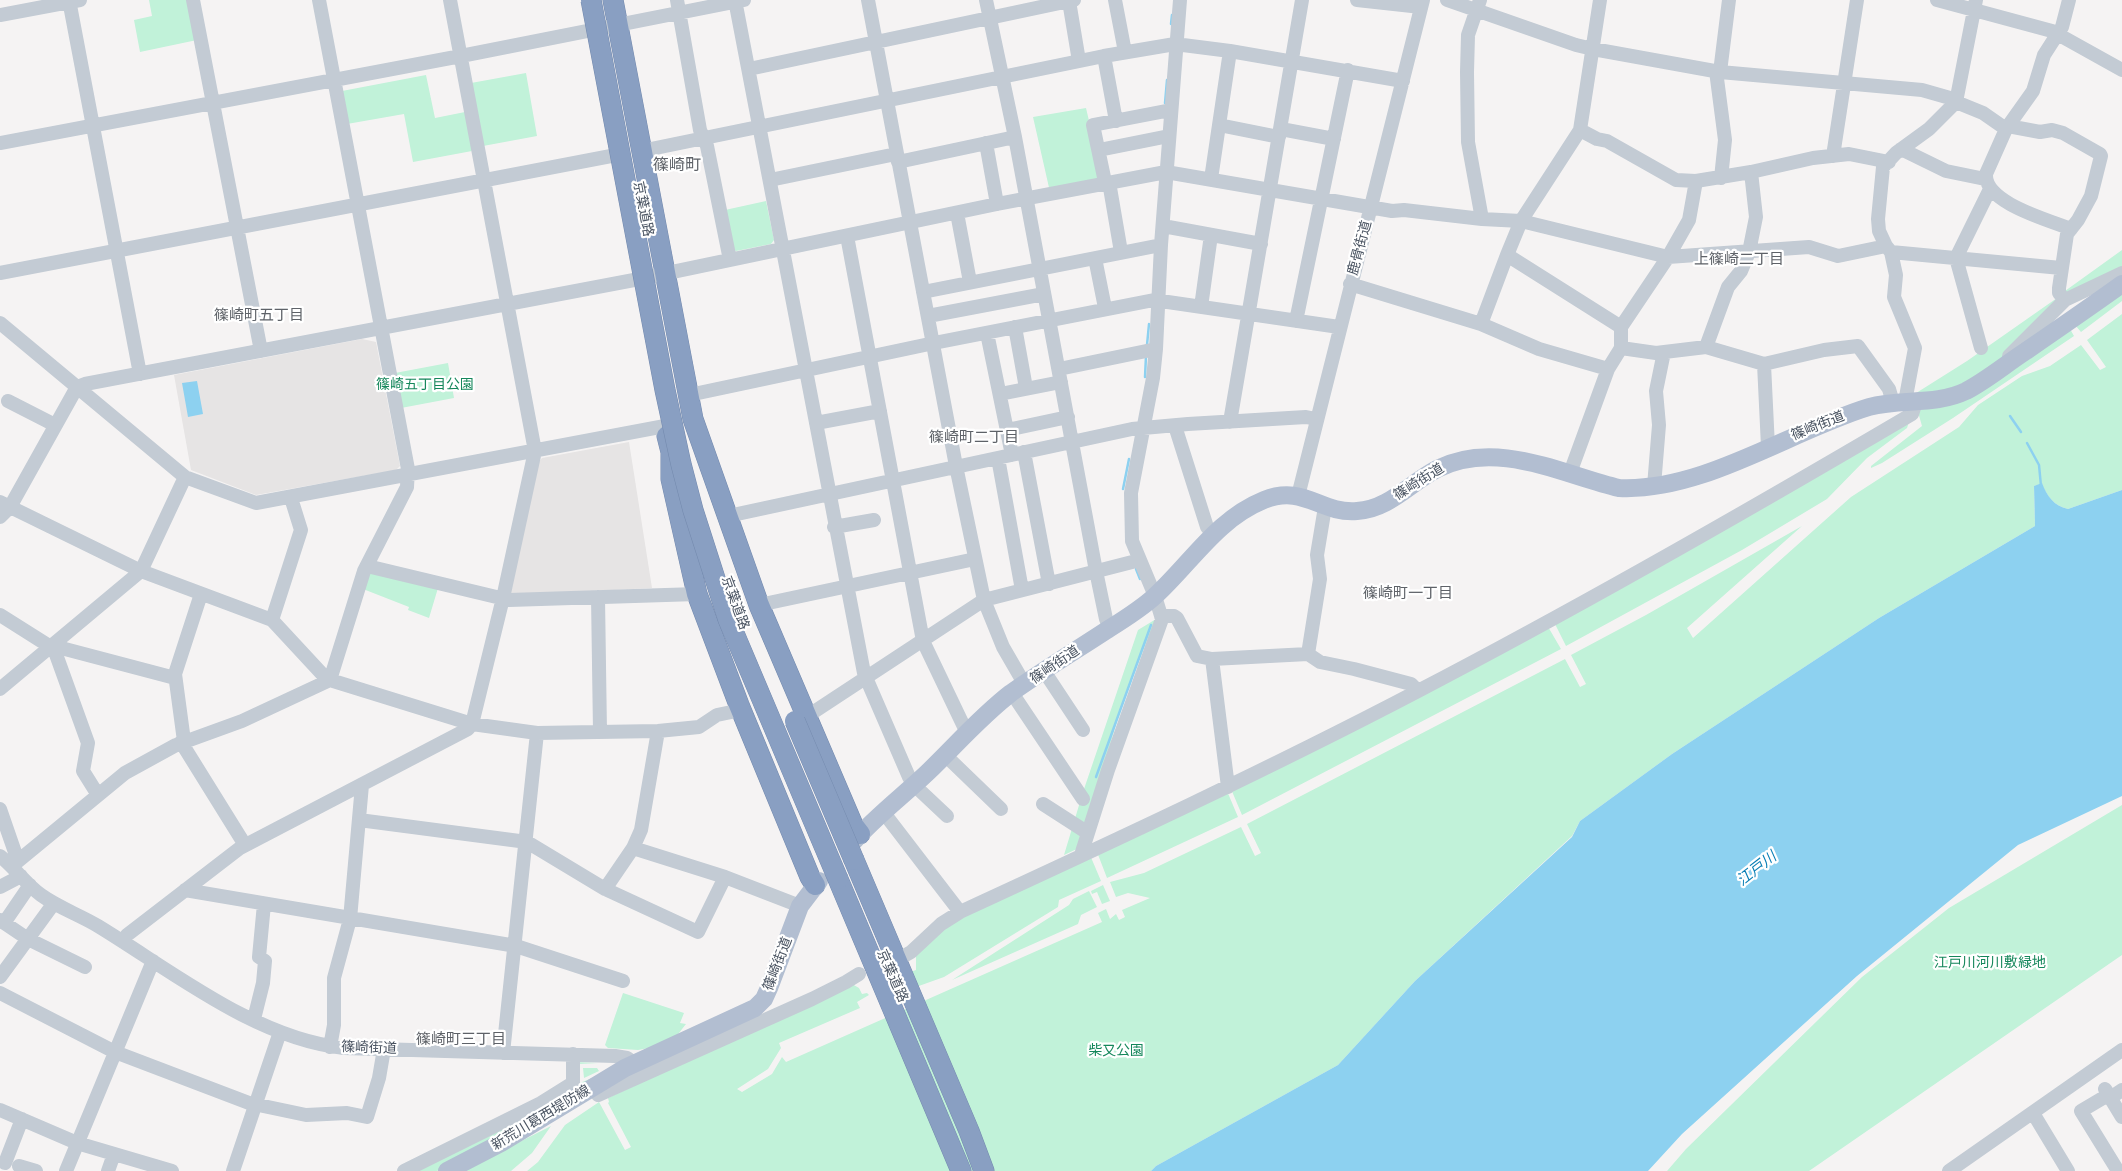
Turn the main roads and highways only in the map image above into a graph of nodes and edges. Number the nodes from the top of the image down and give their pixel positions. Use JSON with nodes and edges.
{"nodes":[{"id":1,"x":581,"y":0,"type":"edge"},
{"id":2,"x":591,"y":0,"type":"edge"},
{"id":3,"x":603,"y":0,"type":"edge"},
{"id":4,"x":613,"y":0,"type":"edge"},
{"id":5,"x":2122,"y":284,"type":"edge"},
{"id":6,"x":693,"y":419,"type":"junction"},
{"id":7,"x":671,"y":452,"type":"junction"},
{"id":8,"x":801,"y":719,"type":"junction"},
{"id":9,"x":839,"y":867,"type":"junction"},
{"id":10,"x":891,"y":988,"type":"junction"},
{"id":11,"x":634,"y":1063,"type":"joint"},
{"id":12,"x":447,"y":1171,"type":"edge"},
{"id":13,"x":954,"y":1171,"type":"edge"},
{"id":14,"x":961,"y":1171,"type":"edge"},
{"id":15,"x":978,"y":1171,"type":"edge"},
{"id":16,"x":984,"y":1171,"type":"edge"}],
"edges":[{"from":1,"to":7,"type":"highway","name":"京葉道路"},
{"from":2,"to":9,"type":"highway","name":"京葉道路","bridge":true},
{"from":3,"to":9,"type":"highway","name":"京葉道路"},
{"from":4,"to":6,"type":"highway","name":"京葉道路"},
{"from":5,"to":9,"type":"main road","name":"篠崎街道"},
{"from":6,"to":8,"type":"highway","name":"京葉道路"},
{"from":6,"to":8,"type":"highway"},
{"from":7,"to":9,"type":"highway"},
{"from":7,"to":9,"type":"highway","name":"京葉道路"},
{"from":8,"to":9,"type":"highway","bridge":true},
{"from":9,"to":10,"type":"highway"},
{"from":9,"to":10,"type":"highway"},
{"from":9,"to":11,"type":"main road","name":"篠崎街道"},
{"from":10,"to":13,"type":"highway"},
{"from":10,"to":14,"type":"highway","name":"京葉道路"},
{"from":10,"to":15,"type":"highway","name":"京葉道路"},
{"from":10,"to":16,"type":"highway"},
{"from":11,"to":12,"type":"main road","name":"新荒川葛西堤防線"}]}
